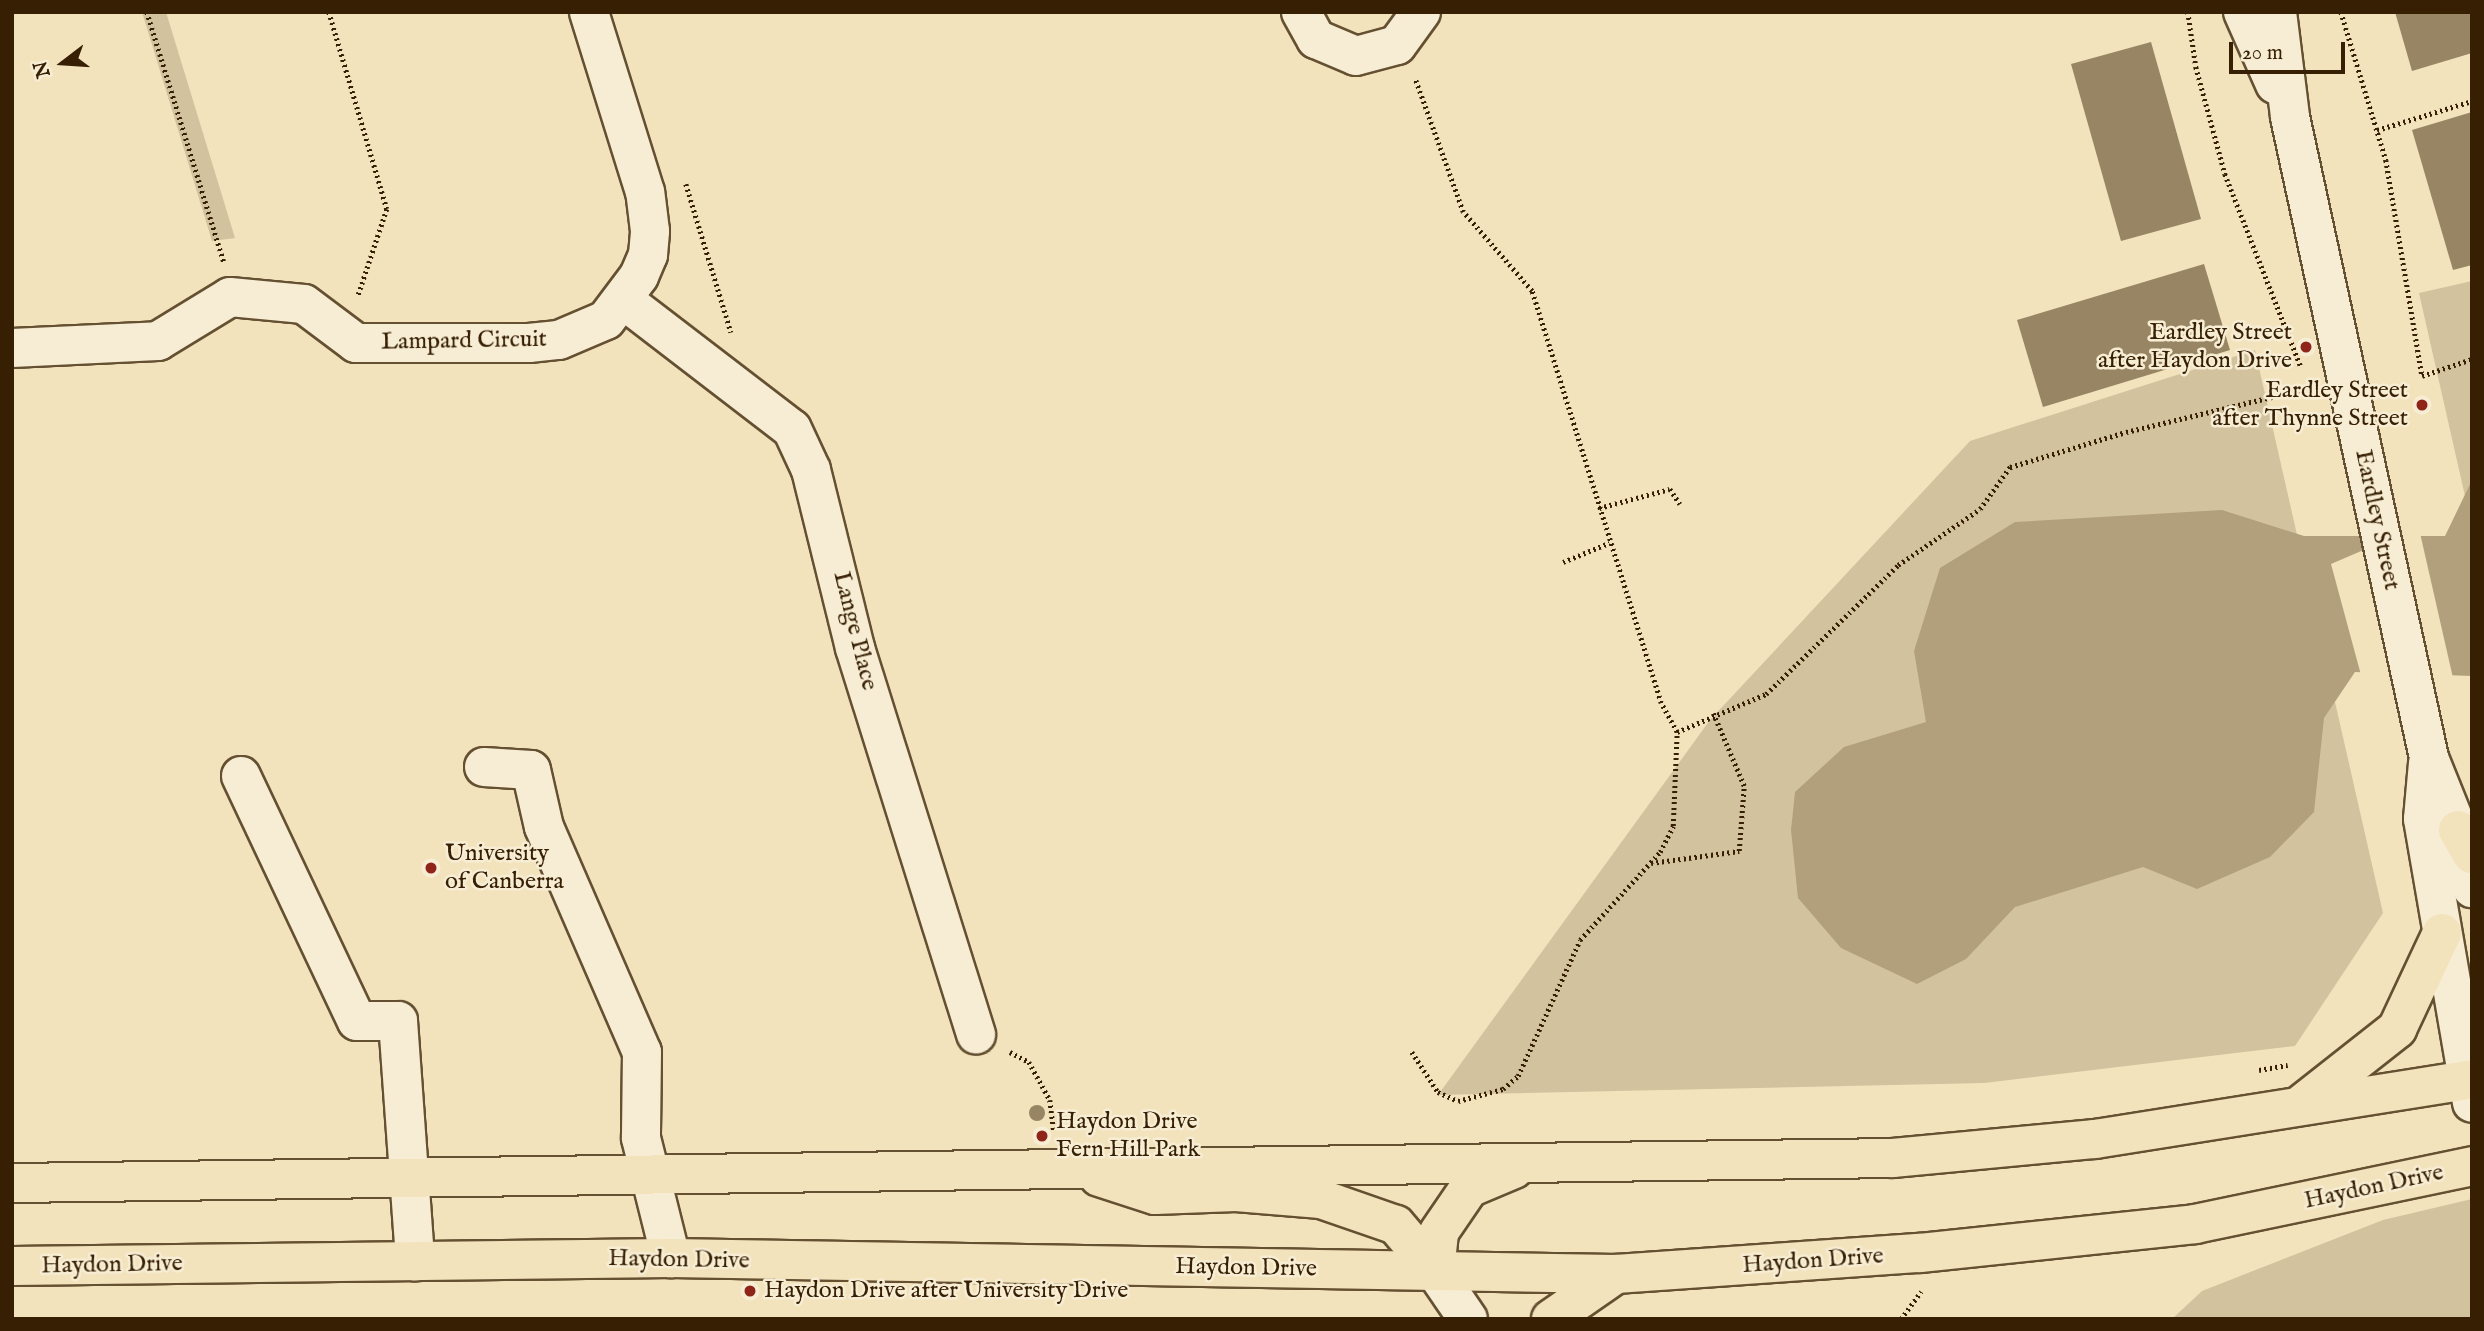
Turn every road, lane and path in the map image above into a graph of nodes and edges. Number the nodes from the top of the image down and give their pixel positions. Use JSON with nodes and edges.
{"nodes":[{"id":1,"x":147,"y":12,"type":"edge"},
{"id":2,"x":330,"y":12,"type":"edge"},
{"id":3,"x":589,"y":12,"type":"edge"},
{"id":4,"x":1301,"y":12,"type":"edge"},
{"id":5,"x":1421,"y":12,"type":"edge"},
{"id":6,"x":2188,"y":12,"type":"edge"},
{"id":7,"x":2242,"y":12,"type":"edge"},
{"id":8,"x":2277,"y":12,"type":"edge"},
{"id":9,"x":2341,"y":12,"type":"edge"},
{"id":10,"x":1410,"y":75,"type":"dead end"},
{"id":11,"x":2472,"y":101,"type":"edge"},
{"id":12,"x":2290,"y":117,"type":"junction"},
{"id":13,"x":2377,"y":130,"type":"junction"},
{"id":14,"x":227,"y":272,"type":"dead end"},
{"id":15,"x":625,"y":301,"type":"junction"},
{"id":16,"x":353,"y":305,"type":"dead end"},
{"id":17,"x":12,"y":348,"type":"edge"},
{"id":18,"x":2472,"y":359,"type":"edge"},
{"id":19,"x":1680,"y":504,"type":"dead end"},
{"id":20,"x":1599,"y":509,"type":"junction"},
{"id":21,"x":1609,"y":543,"type":"junction"},
{"id":22,"x":1563,"y":562,"type":"dead end"},
{"id":23,"x":1713,"y":713,"type":"junction"},
{"id":24,"x":1677,"y":732,"type":"junction"},
{"id":25,"x":2429,"y":758,"type":"junction"},
{"id":26,"x":484,"y":767,"type":"dead end"},
{"id":27,"x":241,"y":776,"type":"dead end"},
{"id":28,"x":2465,"y":842,"type":"edge"},
{"id":29,"x":1650,"y":863,"type":"junction"},
{"id":30,"x":2472,"y":888,"type":"edge"},
{"id":31,"x":2442,"y":933,"type":"junction"},
{"id":32,"x":976,"y":1035,"type":"joint"},
{"id":33,"x":1412,"y":1052,"type":"dead end"},
{"id":34,"x":2296,"y":1063,"type":"dead end"},
{"id":35,"x":2256,"y":1071,"type":"dead end"},
{"id":36,"x":2470,"y":1087,"type":"edge"},
{"id":37,"x":2299,"y":1107,"type":"junction"},
{"id":38,"x":1063,"y":1152,"type":"junction"},
{"id":39,"x":1544,"y":1162,"type":"junction"},
{"id":40,"x":2472,"y":1166,"type":"edge"},
{"id":41,"x":654,"y":1173,"type":"junction"},
{"id":42,"x":408,"y":1177,"type":"junction"},
{"id":43,"x":12,"y":1183,"type":"edge"},
{"id":44,"x":671,"y":1258,"type":"junction"},
{"id":45,"x":415,"y":1261,"type":"junction"},
{"id":46,"x":12,"y":1266,"type":"edge"},
{"id":47,"x":1435,"y":1271,"type":"junction"},
{"id":48,"x":1616,"y":1274,"type":"junction"},
{"id":49,"x":1436,"y":1319,"type":"edge"},
{"id":50,"x":1468,"y":1319,"type":"edge"},
{"id":51,"x":1551,"y":1319,"type":"edge"}],
"edges":[{"from":1,"to":14,"type":"path"},
{"from":2,"to":16,"type":"path"},
{"from":3,"to":15,"type":"street","name":"Lampard Circuit"},
{"from":4,"to":5,"type":"street"},
{"from":6,"to":23,"type":"path"},
{"from":7,"to":12,"type":"street","name":"Eardley Street"},
{"from":8,"to":12,"type":"street","name":"Eardley Street"},
{"from":9,"to":13,"type":"path"},
{"from":10,"to":20,"type":"path"},
{"from":11,"to":13,"type":"path"},
{"from":12,"to":25,"type":"street","name":"Eardley Street"},
{"from":13,"to":18,"type":"path"},
{"from":15,"to":17,"type":"street","name":"Lampard Circuit"},
{"from":15,"to":32,"type":"street","name":"Lange Place"},
{"from":19,"to":20,"type":"path"},
{"from":20,"to":21,"type":"path"},
{"from":21,"to":22,"type":"path"},
{"from":21,"to":24,"type":"path"},
{"from":23,"to":24,"type":"path"},
{"from":23,"to":29,"type":"path"},
{"from":24,"to":29,"type":"path"},
{"from":25,"to":28,"type":"street","name":"Eardley Street"},
{"from":25,"to":31,"type":"street","name":"Eardley Street"},
{"from":26,"to":41,"type":"street"},
{"from":27,"to":42,"type":"street"},
{"from":28,"to":30,"type":"street","name":"Eardley Street"},
{"from":29,"to":33,"type":"path"},
{"from":31,"to":36,"type":"street","name":"Eardley Street"},
{"from":31,"to":37,"type":"main road"},
{"from":32,"to":38,"type":"path"},
{"from":34,"to":35,"type":"path"},
{"from":36,"to":37,"type":"main road"},
{"from":37,"to":39,"type":"main road"},
{"from":38,"to":39,"type":"main road"},
{"from":38,"to":41,"type":"main road"},
{"from":38,"to":47,"type":"main road"},
{"from":39,"to":47,"type":"main road"},
{"from":40,"to":48,"type":"main road","name":"Haydon Drive"},
{"from":41,"to":42,"type":"main road"},
{"from":41,"to":44,"type":"street"},
{"from":42,"to":43,"type":"main road"},
{"from":42,"to":45,"type":"street"},
{"from":44,"to":45,"type":"main road","name":"Haydon Drive"},
{"from":44,"to":47,"type":"main road","name":"Haydon Drive"},
{"from":45,"to":46,"type":"main road","name":"Haydon Drive"},
{"from":47,"to":48,"type":"main road","name":"Haydon Drive"},
{"from":47,"to":49,"type":"street"},
{"from":47,"to":50,"type":"street"},
{"from":48,"to":51,"type":"main road"}]}
